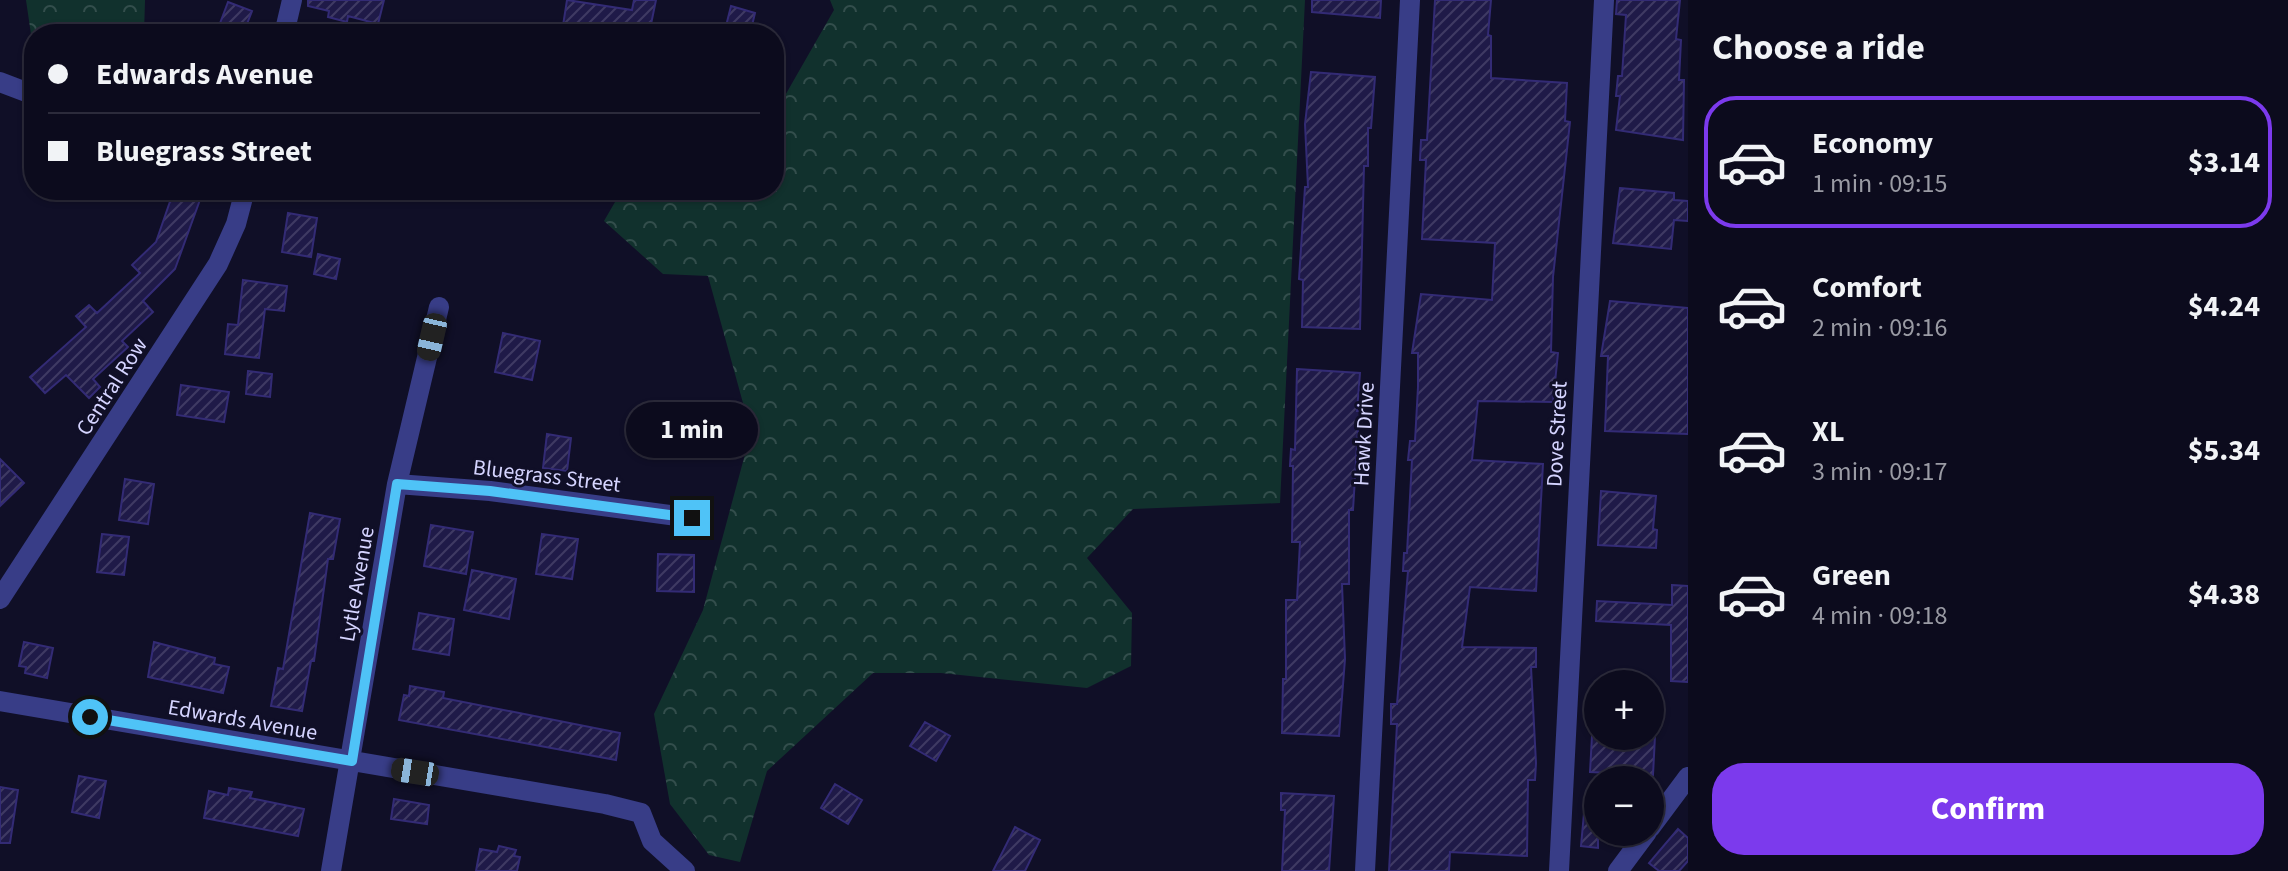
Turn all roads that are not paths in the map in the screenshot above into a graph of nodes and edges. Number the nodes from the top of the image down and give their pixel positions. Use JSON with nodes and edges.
{"nodes":[{"id":1,"x":292,"y":0,"type":"edge"},
{"id":2,"x":1410,"y":0,"type":"edge"},
{"id":3,"x":1604,"y":0,"type":"edge"},
{"id":4,"x":286,"y":24,"type":"edge"},
{"id":5,"x":0,"y":82,"type":"edge"},
{"id":6,"x":24,"y":91,"type":"edge"},
{"id":7,"x":242,"y":200,"type":"edge"},
{"id":8,"x":439,"y":307,"type":"dead end"},
{"id":9,"x":397,"y":484,"type":"junction"},
{"id":10,"x":692,"y":518,"type":"dead end"},
{"id":11,"x":0,"y":599,"type":"edge"},
{"id":12,"x":0,"y":701,"type":"edge"},
{"id":13,"x":352,"y":761,"type":"junction"},
{"id":14,"x":1688,"y":777,"type":"edge"},
{"id":15,"x":1664,"y":810,"type":"edge"},
{"id":16,"x":1637,"y":846,"type":"edge"},
{"id":17,"x":331,"y":871,"type":"edge"},
{"id":18,"x":685,"y":871,"type":"edge"},
{"id":19,"x":1365,"y":871,"type":"edge"},
{"id":20,"x":1559,"y":871,"type":"edge"},
{"id":21,"x":1618,"y":871,"type":"edge"}],
"edges":[{"from":1,"to":4,"type":"street"},
{"from":2,"to":19,"type":"street","name":"Hawk Drive"},
{"from":3,"to":20,"type":"street","name":"Dove Street"},
{"from":5,"to":6,"type":"street"},
{"from":7,"to":11,"type":"street","name":"Central Row"},
{"from":8,"to":9,"type":"street","name":"Lytle Avenue"},
{"from":9,"to":10,"type":"street","name":"Bluegrass Street"},
{"from":9,"to":13,"type":"street","name":"Lytle Avenue"},
{"from":12,"to":13,"type":"street","name":"Edwards Avenue"},
{"from":13,"to":17,"type":"street","name":"Lytle Avenue"},
{"from":13,"to":18,"type":"street","name":"Edwards Avenue"},
{"from":14,"to":15,"type":"street"},
{"from":16,"to":21,"type":"street"}]}
